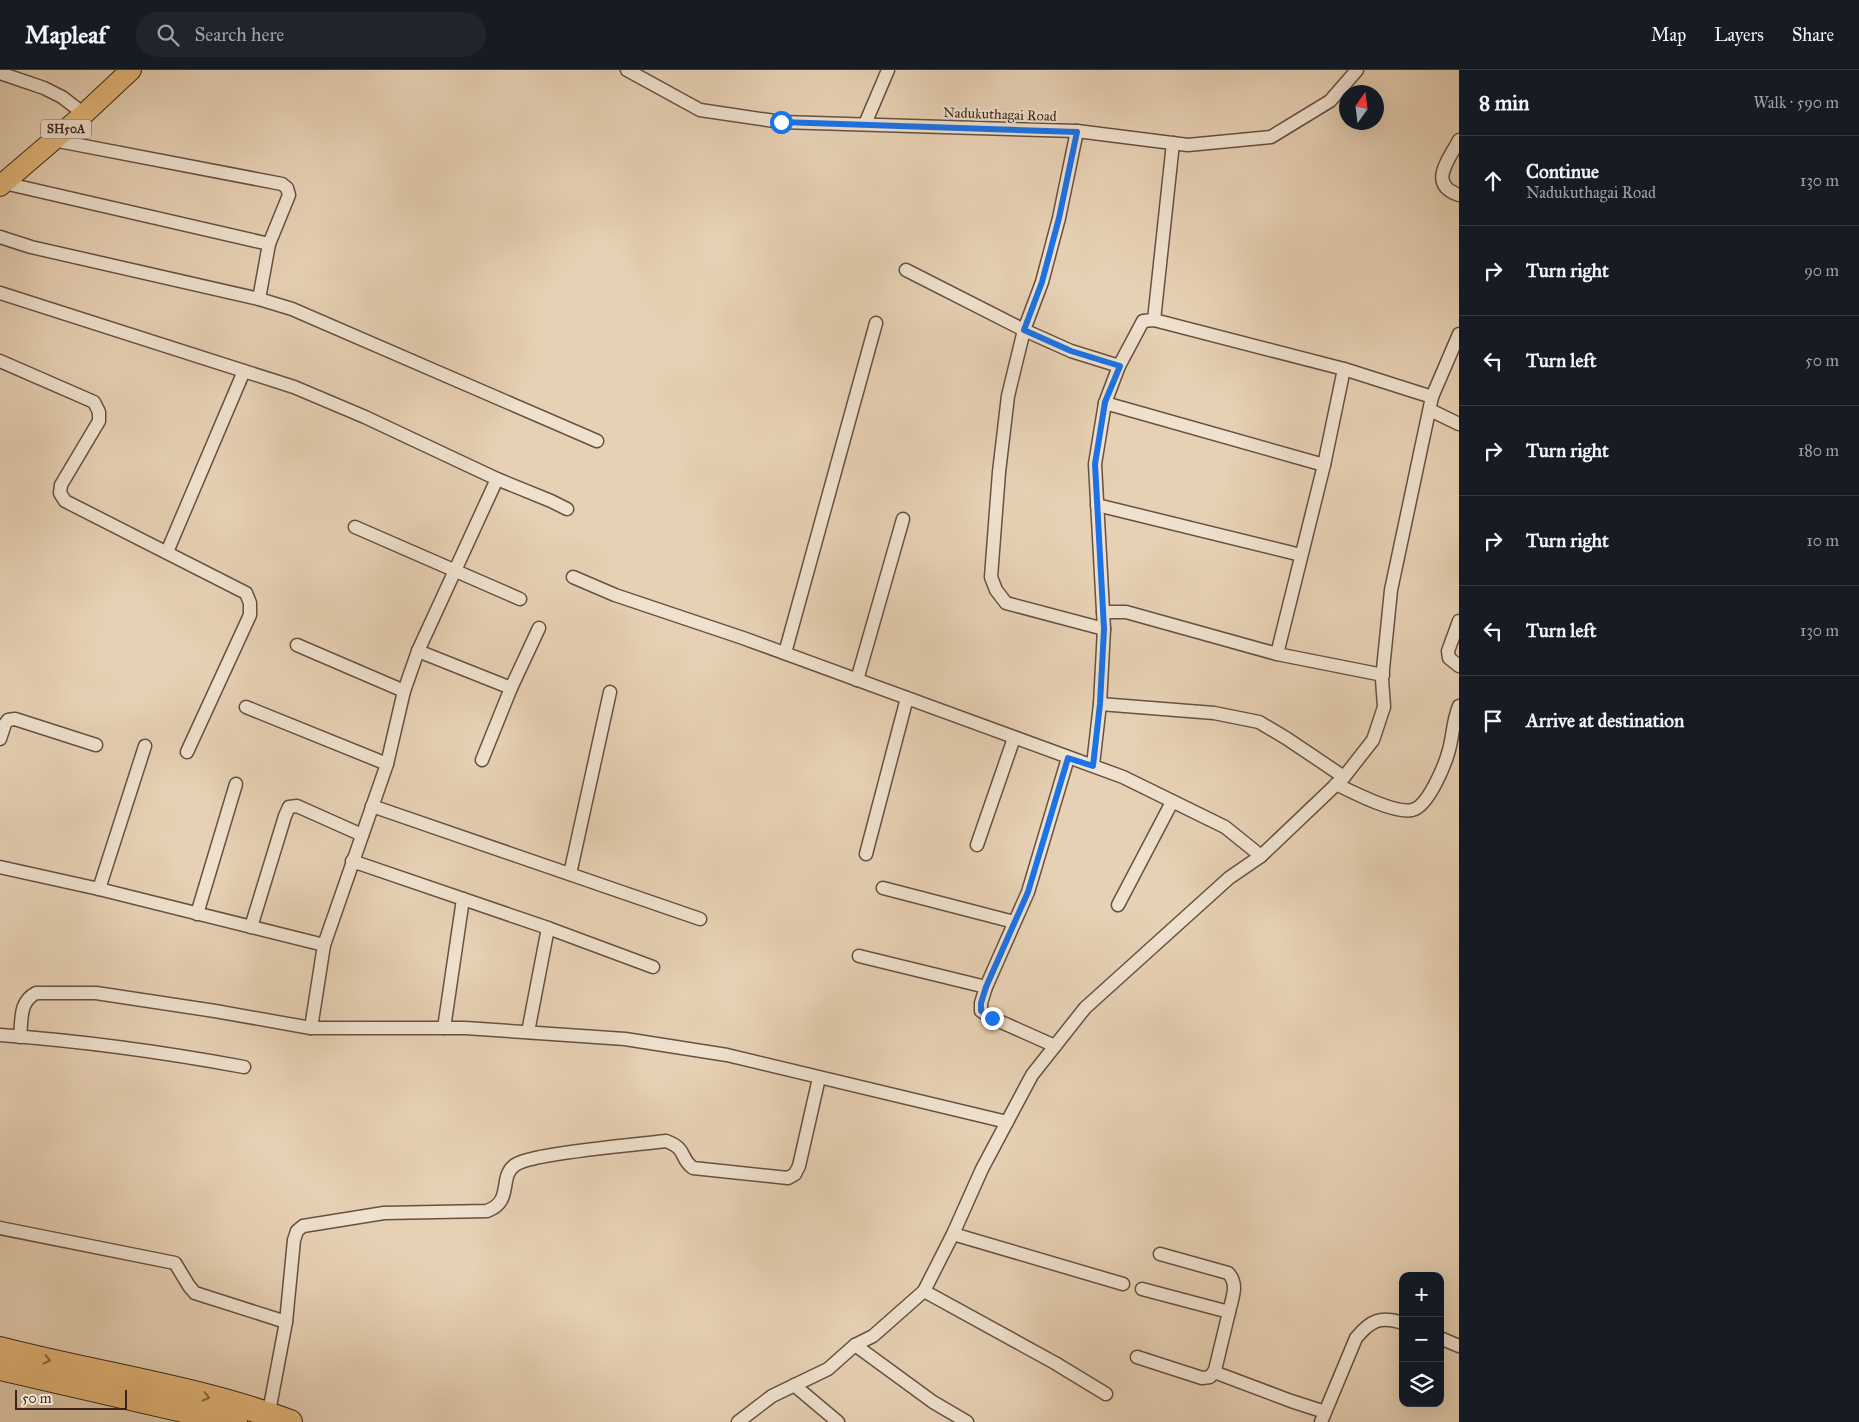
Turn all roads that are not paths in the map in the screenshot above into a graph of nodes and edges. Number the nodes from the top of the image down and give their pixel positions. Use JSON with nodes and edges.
{"nodes":[{"id":1,"x":130,"y":70,"type":"edge"},
{"id":2,"x":627,"y":70,"type":"edge"},
{"id":3,"x":888,"y":70,"type":"edge"},
{"id":4,"x":1357,"y":70,"type":"edge"},
{"id":5,"x":0,"y":73,"type":"edge"},
{"id":6,"x":84,"y":114,"type":"junction"},
{"id":7,"x":865,"y":124,"type":"junction"},
{"id":8,"x":1077,"y":132,"type":"junction"},
{"id":9,"x":53,"y":140,"type":"junction"},
{"id":10,"x":1459,"y":140,"type":"edge"},
{"id":11,"x":1173,"y":143,"type":"junction"},
{"id":12,"x":2,"y":185,"type":"edge"},
{"id":13,"x":1459,"y":195,"type":"edge"},
{"id":14,"x":0,"y":237,"type":"edge"},
{"id":15,"x":269,"y":244,"type":"junction"},
{"id":16,"x":906,"y":270,"type":"dead end"},
{"id":17,"x":0,"y":292,"type":"edge"},
{"id":18,"x":259,"y":298,"type":"junction"},
{"id":19,"x":1154,"y":320,"type":"junction"},
{"id":20,"x":876,"y":323,"type":"dead end"},
{"id":21,"x":1024,"y":330,"type":"junction"},
{"id":22,"x":1459,"y":334,"type":"edge"},
{"id":23,"x":0,"y":361,"type":"edge"},
{"id":24,"x":1120,"y":366,"type":"junction"},
{"id":25,"x":1344,"y":369,"type":"junction"},
{"id":26,"x":244,"y":371,"type":"junction"},
{"id":27,"x":1432,"y":397,"type":"junction"},
{"id":28,"x":1105,"y":402,"type":"junction"},
{"id":29,"x":1430,"y":410,"type":"junction"},
{"id":30,"x":1459,"y":424,"type":"edge"},
{"id":31,"x":597,"y":442,"type":"dead end"},
{"id":32,"x":1324,"y":465,"type":"junction"},
{"id":33,"x":497,"y":479,"type":"junction"},
{"id":34,"x":1098,"y":505,"type":"junction"},
{"id":35,"x":567,"y":509,"type":"dead end"},
{"id":36,"x":903,"y":519,"type":"dead end"},
{"id":37,"x":356,"y":527,"type":"dead end"},
{"id":38,"x":167,"y":552,"type":"junction"},
{"id":39,"x":1301,"y":555,"type":"junction"},
{"id":40,"x":454,"y":572,"type":"junction"},
{"id":41,"x":573,"y":577,"type":"dead end"},
{"id":42,"x":520,"y":600,"type":"dead end"},
{"id":43,"x":1103,"y":612,"type":"junction"},
{"id":44,"x":1459,"y":621,"type":"edge"},
{"id":45,"x":539,"y":628,"type":"dead end"},
{"id":46,"x":1104,"y":629,"type":"junction"},
{"id":47,"x":297,"y":644,"type":"dead end"},
{"id":48,"x":418,"y":651,"type":"junction"},
{"id":49,"x":785,"y":653,"type":"junction"},
{"id":50,"x":1277,"y":654,"type":"junction"},
{"id":51,"x":1459,"y":666,"type":"edge"},
{"id":52,"x":1383,"y":675,"type":"junction"},
{"id":53,"x":857,"y":680,"type":"junction"},
{"id":54,"x":511,"y":688,"type":"junction"},
{"id":55,"x":404,"y":691,"type":"junction"},
{"id":56,"x":610,"y":692,"type":"dead end"},
{"id":57,"x":907,"y":698,"type":"junction"},
{"id":58,"x":1100,"y":704,"type":"junction"},
{"id":59,"x":1459,"y":706,"type":"edge"},
{"id":60,"x":246,"y":707,"type":"dead end"},
{"id":61,"x":1014,"y":738,"type":"junction"},
{"id":62,"x":0,"y":739,"type":"edge"},
{"id":63,"x":96,"y":745,"type":"dead end"},
{"id":64,"x":145,"y":746,"type":"dead end"},
{"id":65,"x":187,"y":752,"type":"dead end"},
{"id":66,"x":1068,"y":758,"type":"junction"},
{"id":67,"x":482,"y":760,"type":"dead end"},
{"id":68,"x":387,"y":764,"type":"junction"},
{"id":69,"x":1093,"y":766,"type":"junction"},
{"id":70,"x":1340,"y":781,"type":"junction"},
{"id":71,"x":236,"y":784,"type":"dead end"},
{"id":72,"x":1172,"y":802,"type":"junction"},
{"id":73,"x":372,"y":806,"type":"junction"},
{"id":74,"x":362,"y":834,"type":"junction"},
{"id":75,"x":977,"y":845,"type":"dead end"},
{"id":76,"x":866,"y":854,"type":"dead end"},
{"id":77,"x":1260,"y":856,"type":"junction"},
{"id":78,"x":352,"y":861,"type":"junction"},
{"id":79,"x":0,"y":866,"type":"edge"},
{"id":80,"x":570,"y":874,"type":"junction"},
{"id":81,"x":883,"y":888,"type":"dead end"},
{"id":82,"x":100,"y":889,"type":"junction"},
{"id":83,"x":463,"y":899,"type":"junction"},
{"id":84,"x":1118,"y":905,"type":"dead end"},
{"id":85,"x":197,"y":914,"type":"junction"},
{"id":86,"x":700,"y":919,"type":"dead end"},
{"id":87,"x":1014,"y":922,"type":"junction"},
{"id":88,"x":251,"y":927,"type":"junction"},
{"id":89,"x":548,"y":928,"type":"junction"},
{"id":90,"x":324,"y":945,"type":"junction"},
{"id":91,"x":859,"y":956,"type":"dead end"},
{"id":92,"x":653,"y":967,"type":"dead end"},
{"id":93,"x":986,"y":987,"type":"junction"},
{"id":94,"x":311,"y":1028,"type":"junction"},
{"id":95,"x":444,"y":1028,"type":"junction"},
{"id":96,"x":528,"y":1032,"type":"junction"},
{"id":97,"x":0,"y":1035,"type":"edge"},
{"id":98,"x":20,"y":1036,"type":"junction"},
{"id":99,"x":1055,"y":1046,"type":"junction"},
{"id":100,"x":244,"y":1067,"type":"dead end"},
{"id":101,"x":819,"y":1078,"type":"junction"},
{"id":102,"x":1007,"y":1122,"type":"junction"},
{"id":103,"x":0,"y":1228,"type":"edge"},
{"id":104,"x":953,"y":1234,"type":"junction"},
{"id":105,"x":1160,"y":1254,"type":"dead end"},
{"id":106,"x":1123,"y":1284,"type":"dead end"},
{"id":107,"x":1142,"y":1289,"type":"dead end"},
{"id":108,"x":924,"y":1290,"type":"junction"},
{"id":109,"x":1229,"y":1312,"type":"junction"},
{"id":110,"x":286,"y":1322,"type":"junction"},
{"id":111,"x":1399,"y":1322,"type":"edge"},
{"id":112,"x":1444,"y":1340,"type":"edge"},
{"id":113,"x":855,"y":1345,"type":"junction"},
{"id":114,"x":1459,"y":1346,"type":"edge"},
{"id":115,"x":0,"y":1349,"type":"edge"},
{"id":116,"x":1137,"y":1357,"type":"dead end"},
{"id":117,"x":0,"y":1368,"type":"edge"},
{"id":118,"x":1214,"y":1372,"type":"junction"},
{"id":119,"x":794,"y":1385,"type":"junction"},
{"id":120,"x":1106,"y":1394,"type":"dead end"},
{"id":121,"x":1323,"y":1417,"type":"edge"},
{"id":122,"x":268,"y":1418,"type":"edge"},
{"id":123,"x":235,"y":1422,"type":"edge"},
{"id":124,"x":290,"y":1422,"type":"edge"},
{"id":125,"x":738,"y":1422,"type":"edge"},
{"id":126,"x":838,"y":1422,"type":"edge"},
{"id":127,"x":967,"y":1422,"type":"edge"}],
"edges":[{"from":1,"to":6,"type":"main road","number":"SH50A"},
{"from":2,"to":7,"type":"street","name":"Nadukuthagai Road"},
{"from":3,"to":7,"type":"street"},
{"from":4,"to":11,"type":"street","name":"Nadukuthagai Road"},
{"from":5,"to":6,"type":"street"},
{"from":6,"to":9,"type":"main road","number":"SH50A"},
{"from":7,"to":8,"type":"street","name":"Nadukuthagai Road"},
{"from":8,"to":11,"type":"street","name":"Nadukuthagai Road"},
{"from":8,"to":21,"type":"street"},
{"from":9,"to":12,"type":"main road","number":"SH50A"},
{"from":9,"to":15,"type":"street"},
{"from":10,"to":13,"type":"street"},
{"from":11,"to":19,"type":"street"},
{"from":12,"to":15,"type":"street"},
{"from":14,"to":18,"type":"street"},
{"from":15,"to":18,"type":"street"},
{"from":16,"to":21,"type":"street"},
{"from":17,"to":26,"type":"street"},
{"from":18,"to":31,"type":"street"},
{"from":19,"to":24,"type":"street"},
{"from":19,"to":25,"type":"street"},
{"from":20,"to":49,"type":"street"},
{"from":21,"to":24,"type":"street"},
{"from":21,"to":46,"type":"street"},
{"from":22,"to":27,"type":"street"},
{"from":23,"to":38,"type":"street"},
{"from":24,"to":28,"type":"street"},
{"from":25,"to":27,"type":"street"},
{"from":25,"to":32,"type":"street"},
{"from":26,"to":33,"type":"street"},
{"from":26,"to":38,"type":"street"},
{"from":27,"to":29,"type":"street"},
{"from":28,"to":32,"type":"street"},
{"from":28,"to":34,"type":"street"},
{"from":29,"to":30,"type":"street"},
{"from":29,"to":52,"type":"street"},
{"from":32,"to":39,"type":"street"},
{"from":33,"to":35,"type":"street"},
{"from":33,"to":40,"type":"street"},
{"from":34,"to":39,"type":"street"},
{"from":34,"to":43,"type":"street"},
{"from":36,"to":53,"type":"street"},
{"from":37,"to":40,"type":"street"},
{"from":38,"to":65,"type":"street"},
{"from":39,"to":50,"type":"street"},
{"from":40,"to":42,"type":"street"},
{"from":40,"to":48,"type":"street"},
{"from":41,"to":49,"type":"street"},
{"from":43,"to":46,"type":"street"},
{"from":43,"to":50,"type":"street"},
{"from":44,"to":51,"type":"street"},
{"from":45,"to":54,"type":"street"},
{"from":46,"to":58,"type":"street"},
{"from":47,"to":55,"type":"street"},
{"from":48,"to":54,"type":"street"},
{"from":48,"to":55,"type":"street"},
{"from":49,"to":53,"type":"street"},
{"from":50,"to":52,"type":"street"},
{"from":52,"to":70,"type":"street"},
{"from":53,"to":57,"type":"street"},
{"from":54,"to":67,"type":"street"},
{"from":55,"to":68,"type":"street"},
{"from":56,"to":80,"type":"street"},
{"from":57,"to":61,"type":"street"},
{"from":57,"to":76,"type":"street"},
{"from":58,"to":69,"type":"street"},
{"from":58,"to":70,"type":"street"},
{"from":59,"to":70,"type":"street"},
{"from":60,"to":68,"type":"street"},
{"from":61,"to":66,"type":"street"},
{"from":61,"to":75,"type":"street"},
{"from":62,"to":63,"type":"street"},
{"from":64,"to":82,"type":"street"},
{"from":66,"to":69,"type":"street"},
{"from":66,"to":87,"type":"street"},
{"from":68,"to":73,"type":"street"},
{"from":69,"to":72,"type":"street"},
{"from":70,"to":77,"type":"street"},
{"from":71,"to":85,"type":"street"},
{"from":72,"to":77,"type":"street"},
{"from":72,"to":84,"type":"street"},
{"from":73,"to":74,"type":"street"},
{"from":73,"to":80,"type":"street"},
{"from":74,"to":78,"type":"street"},
{"from":74,"to":88,"type":"street"},
{"from":77,"to":99,"type":"street"},
{"from":78,"to":83,"type":"street"},
{"from":78,"to":90,"type":"street"},
{"from":79,"to":82,"type":"street"},
{"from":80,"to":86,"type":"street"},
{"from":81,"to":87,"type":"street"},
{"from":82,"to":85,"type":"street"},
{"from":83,"to":89,"type":"street"},
{"from":83,"to":95,"type":"street"},
{"from":85,"to":88,"type":"street"},
{"from":87,"to":93,"type":"street"},
{"from":88,"to":90,"type":"street"},
{"from":89,"to":92,"type":"street"},
{"from":89,"to":96,"type":"street"},
{"from":90,"to":94,"type":"street"},
{"from":91,"to":93,"type":"street"},
{"from":93,"to":99,"type":"street"},
{"from":94,"to":95,"type":"street"},
{"from":94,"to":98,"type":"street"},
{"from":95,"to":96,"type":"street"},
{"from":96,"to":101,"type":"street"},
{"from":97,"to":98,"type":"street"},
{"from":98,"to":100,"type":"street"},
{"from":99,"to":102,"type":"street"},
{"from":101,"to":102,"type":"street"},
{"from":101,"to":110,"type":"street"},
{"from":102,"to":104,"type":"street"},
{"from":103,"to":110,"type":"street"},
{"from":104,"to":106,"type":"street"},
{"from":104,"to":108,"type":"street"},
{"from":105,"to":109,"type":"street"},
{"from":107,"to":109,"type":"street"},
{"from":108,"to":113,"type":"street"},
{"from":108,"to":120,"type":"street"},
{"from":109,"to":118,"type":"street"},
{"from":110,"to":122,"type":"street"},
{"from":111,"to":121,"type":"street"},
{"from":112,"to":114,"type":"street"},
{"from":113,"to":119,"type":"street"},
{"from":113,"to":127,"type":"street"},
{"from":115,"to":122,"type":"highway","one_way":true},
{"from":116,"to":118,"type":"street"},
{"from":117,"to":123,"type":"highway"},
{"from":118,"to":121,"type":"street"},
{"from":119,"to":125,"type":"street"},
{"from":119,"to":126,"type":"street"},
{"from":122,"to":124,"type":"highway"}]}
